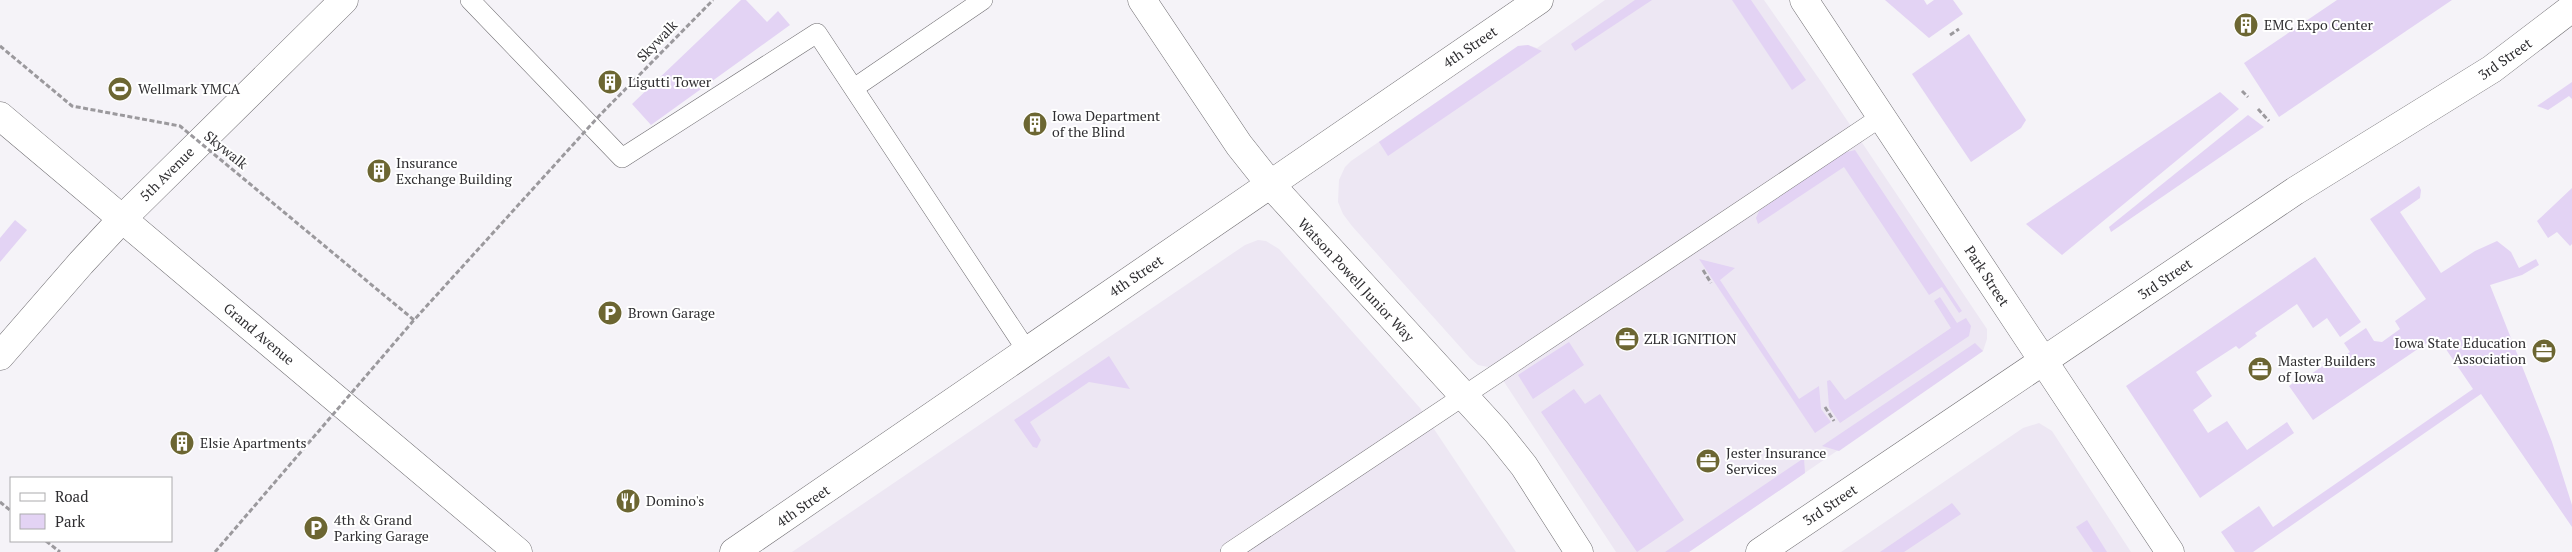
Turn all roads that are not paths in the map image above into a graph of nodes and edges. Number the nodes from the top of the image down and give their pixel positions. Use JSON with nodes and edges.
{"nodes":[{"id":1,"x":344,"y":0,"type":"edge"},
{"id":2,"x":470,"y":0,"type":"edge"},
{"id":3,"x":983,"y":0,"type":"edge"},
{"id":4,"x":1142,"y":0,"type":"edge"},
{"id":5,"x":1539,"y":0,"type":"edge"},
{"id":6,"x":1804,"y":0,"type":"edge"},
{"id":7,"x":2572,"y":8,"type":"edge"},
{"id":8,"x":854,"y":88,"type":"junction"},
{"id":9,"x":0,"y":116,"type":"edge"},
{"id":10,"x":1881,"y":117,"type":"junction"},
{"id":11,"x":1270,"y":184,"type":"junction"},
{"id":12,"x":122,"y":219,"type":"junction"},
{"id":13,"x":1027,"y":351,"type":"junction"},
{"id":14,"x":0,"y":356,"type":"edge"},
{"id":15,"x":2044,"y":361,"type":"junction"},
{"id":16,"x":1464,"y":396,"type":"junction"},
{"id":17,"x":518,"y":552,"type":"edge"},
{"id":18,"x":734,"y":552,"type":"edge"},
{"id":19,"x":1230,"y":552,"type":"edge"},
{"id":20,"x":1579,"y":552,"type":"edge"},
{"id":21,"x":1760,"y":552,"type":"edge"},
{"id":22,"x":2170,"y":552,"type":"edge"}],
"edges":[{"from":1,"to":12,"type":"main road","name":"5th Avenue"},
{"from":2,"to":8,"type":"lane"},
{"from":3,"to":8,"type":"lane"},
{"from":4,"to":11,"type":"main road","name":"Watson Powell Junior Way"},
{"from":5,"to":11,"type":"main road","name":"4th Street"},
{"from":6,"to":10,"type":"main road","name":"Park Street"},
{"from":7,"to":15,"type":"main road","name":"3rd Street"},
{"from":8,"to":13,"type":"lane"},
{"from":9,"to":12,"type":"main road","name":"Grand Avenue"},
{"from":10,"to":15,"type":"main road","name":"Park Street"},
{"from":10,"to":16,"type":"lane"},
{"from":11,"to":13,"type":"main road","name":"4th Street"},
{"from":11,"to":16,"type":"main road","name":"Watson Powell Junior Way"},
{"from":12,"to":14,"type":"main road","name":"5th Avenue"},
{"from":12,"to":17,"type":"main road","name":"Grand Avenue"},
{"from":13,"to":18,"type":"main road","name":"4th Street"},
{"from":15,"to":21,"type":"main road","name":"3rd Street"},
{"from":15,"to":22,"type":"main road","name":"Park Street"},
{"from":16,"to":19,"type":"lane"},
{"from":16,"to":20,"type":"main road","name":"Watson Powell Junior Way"}]}
